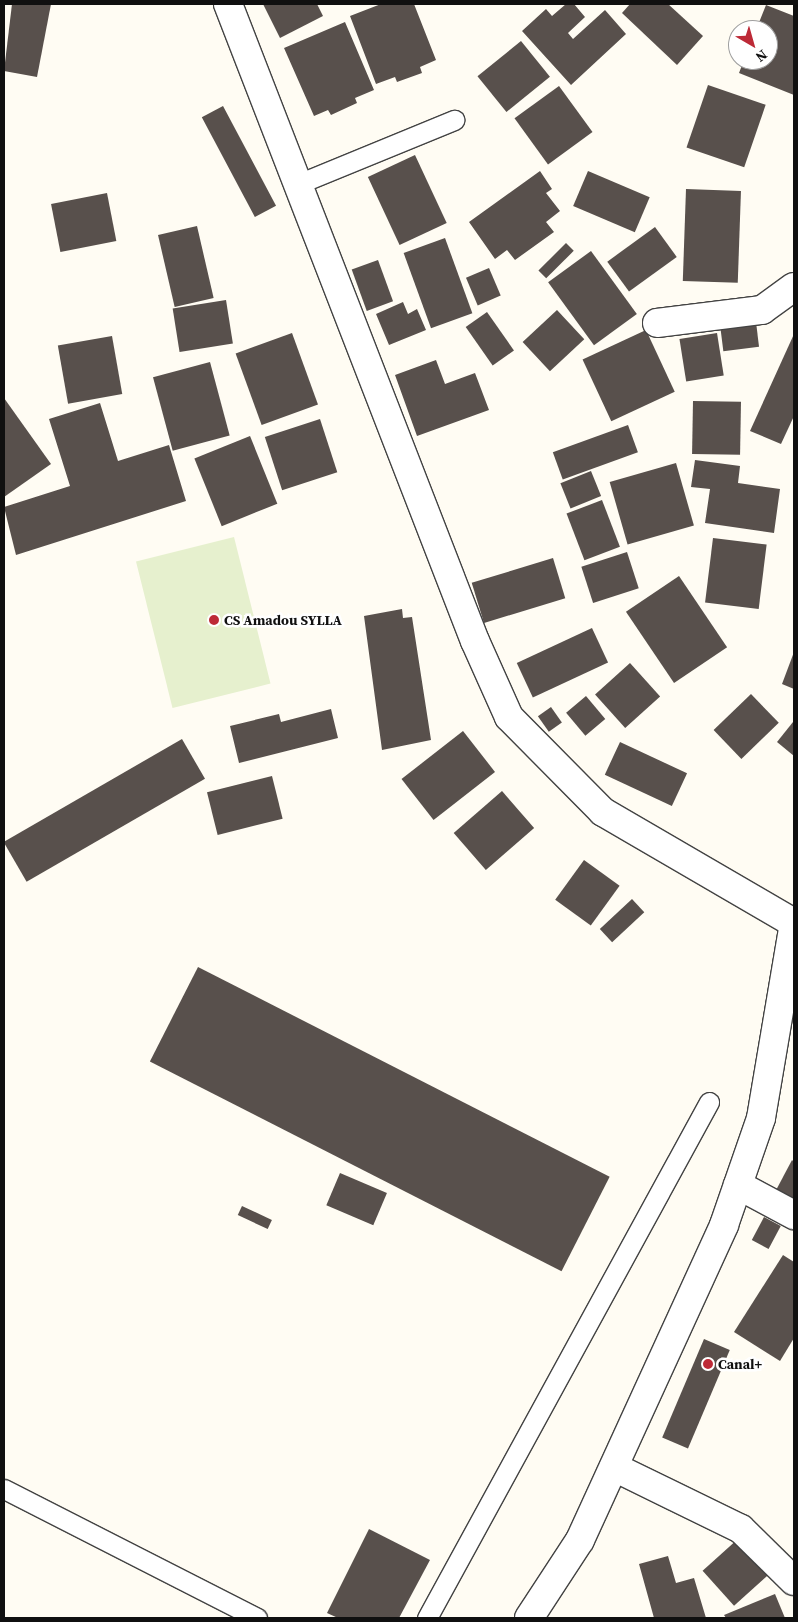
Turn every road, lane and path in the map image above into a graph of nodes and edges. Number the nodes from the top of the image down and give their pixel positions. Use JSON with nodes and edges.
{"nodes":[{"id":1,"x":228,"y":4,"type":"edge"},
{"id":2,"x":454,"y":120,"type":"dead end"},
{"id":3,"x":298,"y":184,"type":"junction"},
{"id":4,"x":794,"y":287,"type":"edge"},
{"id":5,"x":657,"y":323,"type":"dead end"},
{"id":6,"x":794,"y":923,"type":"edge"},
{"id":7,"x":709,"y":1102,"type":"dead end"},
{"id":8,"x":738,"y":1185,"type":"junction"},
{"id":9,"x":794,"y":1215,"type":"edge"},
{"id":10,"x":614,"y":1467,"type":"junction"},
{"id":11,"x":4,"y":1489,"type":"edge"},
{"id":12,"x":794,"y":1581,"type":"edge"},
{"id":13,"x":257,"y":1618,"type":"edge"},
{"id":14,"x":427,"y":1618,"type":"edge"},
{"id":15,"x":530,"y":1618,"type":"edge"}],
"edges":[{"from":1,"to":3,"type":"street"},
{"from":2,"to":3,"type":"lane"},
{"from":3,"to":6,"type":"street"},
{"from":4,"to":5,"type":"street"},
{"from":6,"to":8,"type":"street"},
{"from":7,"to":14,"type":"lane"},
{"from":8,"to":9,"type":"street"},
{"from":8,"to":10,"type":"street"},
{"from":10,"to":12,"type":"street"},
{"from":10,"to":15,"type":"street"},
{"from":11,"to":13,"type":"lane"}]}
